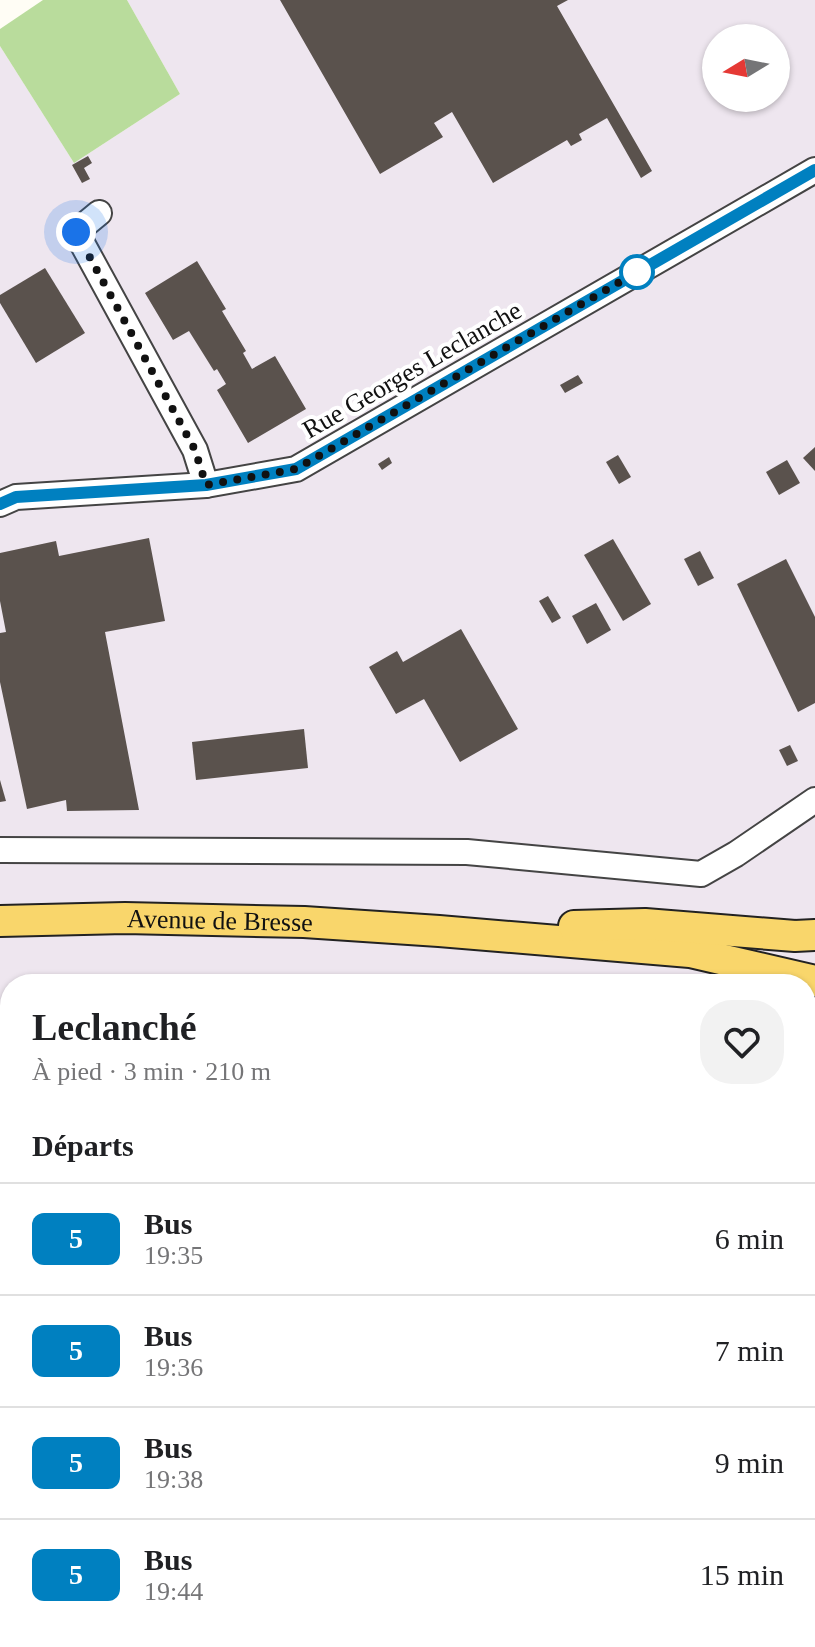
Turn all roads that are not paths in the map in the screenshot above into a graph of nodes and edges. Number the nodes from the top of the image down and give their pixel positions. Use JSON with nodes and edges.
{"nodes":[{"id":1,"x":815,"y":170,"type":"edge"},
{"id":2,"x":99,"y":213,"type":"dead end"},
{"id":3,"x":206,"y":485,"type":"junction"},
{"id":4,"x":0,"y":504,"type":"edge"},
{"id":5,"x":815,"y":800,"type":"edge"},
{"id":6,"x":0,"y":850,"type":"edge"},
{"id":7,"x":0,"y":921,"type":"edge"},
{"id":8,"x":439,"y":931,"type":"junction"},
{"id":9,"x":815,"y":935,"type":"edge"},
{"id":10,"x":785,"y":974,"type":"edge"}],
"edges":[{"from":1,"to":3,"type":"street","name":"Rue Georges Leclanche"},
{"from":2,"to":3,"type":"street"},
{"from":3,"to":4,"type":"street","name":"Rue Georges Leclanche"},
{"from":5,"to":6,"type":"street"},
{"from":7,"to":8,"type":"main road","name":"Avenue de Bresse"},
{"from":8,"to":9,"type":"main road","name":"Avenue de Bresse"},
{"from":8,"to":10,"type":"main road","name":"Avenue de Bresse"}]}
